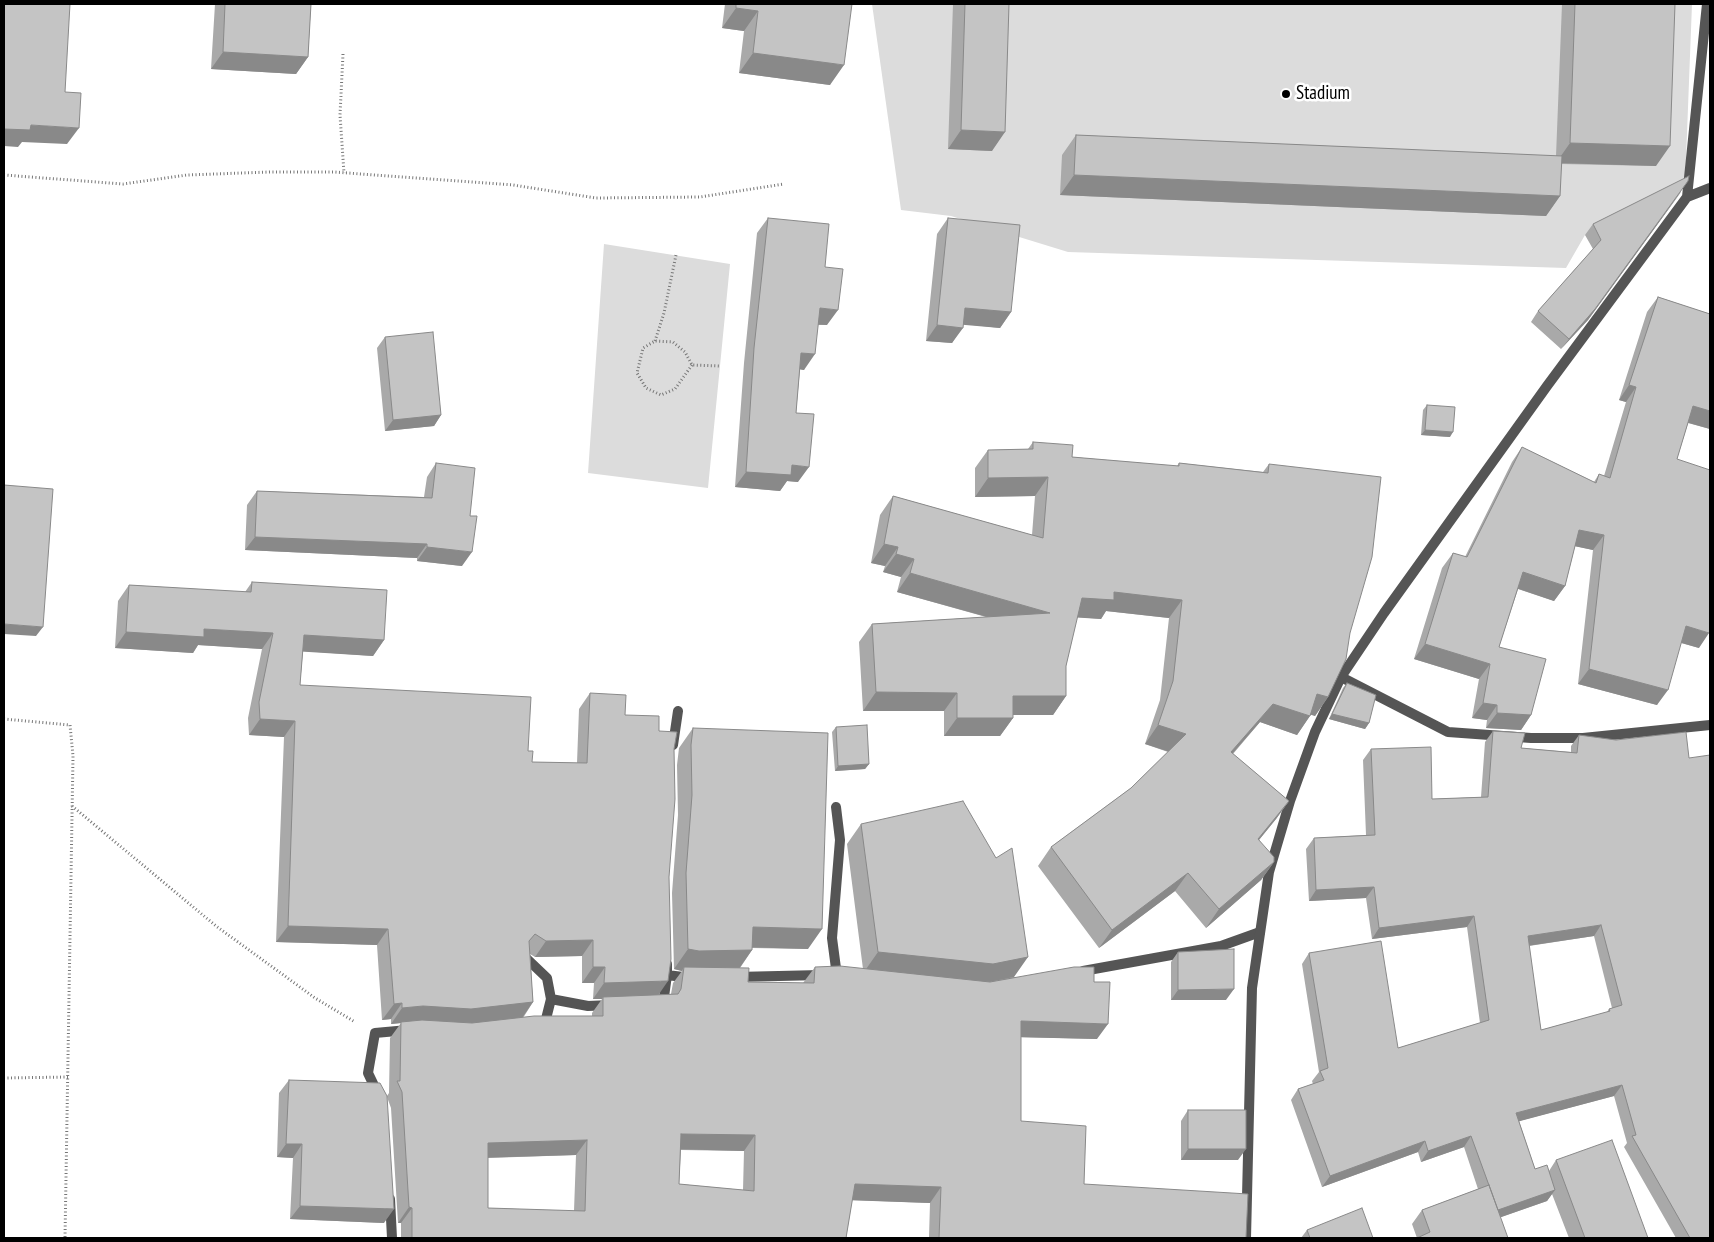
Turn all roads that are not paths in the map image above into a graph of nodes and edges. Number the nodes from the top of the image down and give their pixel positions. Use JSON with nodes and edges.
{"nodes":[{"id":1,"x":1707,"y":4,"type":"edge"},
{"id":2,"x":1710,"y":188,"type":"edge"},
{"id":3,"x":1687,"y":197,"type":"junction"},
{"id":4,"x":1341,"y":677,"type":"junction"},
{"id":5,"x":678,"y":711,"type":"dead end"},
{"id":6,"x":1710,"y":724,"type":"edge"},
{"id":7,"x":671,"y":756,"type":"edge"},
{"id":8,"x":836,"y":808,"type":"dead end"},
{"id":9,"x":1260,"y":932,"type":"junction"},
{"id":10,"x":667,"y":956,"type":"edge"},
{"id":11,"x":525,"y":957,"type":"edge"},
{"id":12,"x":1076,"y":973,"type":"edge"},
{"id":13,"x":667,"y":975,"type":"junction"},
{"id":14,"x":704,"y":977,"type":"edge"},
{"id":15,"x":723,"y":977,"type":"edge"},
{"id":16,"x":550,"y":998,"type":"junction"},
{"id":17,"x":644,"y":1004,"type":"edge"},
{"id":18,"x":626,"y":1005,"type":"edge"},
{"id":19,"x":526,"y":1026,"type":"edge"},
{"id":20,"x":420,"y":1030,"type":"edge"},
{"id":21,"x":384,"y":1108,"type":"edge"},
{"id":22,"x":389,"y":1185,"type":"edge"},
{"id":23,"x":392,"y":1238,"type":"edge"},
{"id":24,"x":1246,"y":1238,"type":"edge"}],
"edges":[{"from":1,"to":3,"type":"street"},
{"from":2,"to":3,"type":"street"},
{"from":3,"to":4,"type":"street"},
{"from":4,"to":6,"type":"street"},
{"from":4,"to":9,"type":"street"},
{"from":5,"to":7,"type":"street"},
{"from":8,"to":15,"type":"street"},
{"from":9,"to":12,"type":"street"},
{"from":9,"to":24,"type":"street"},
{"from":10,"to":13,"type":"street"},
{"from":11,"to":16,"type":"street"},
{"from":13,"to":14,"type":"street"},
{"from":13,"to":17,"type":"street"},
{"from":16,"to":18,"type":"street"},
{"from":16,"to":19,"type":"street"},
{"from":20,"to":21,"type":"street"},
{"from":22,"to":23,"type":"street"}]}
